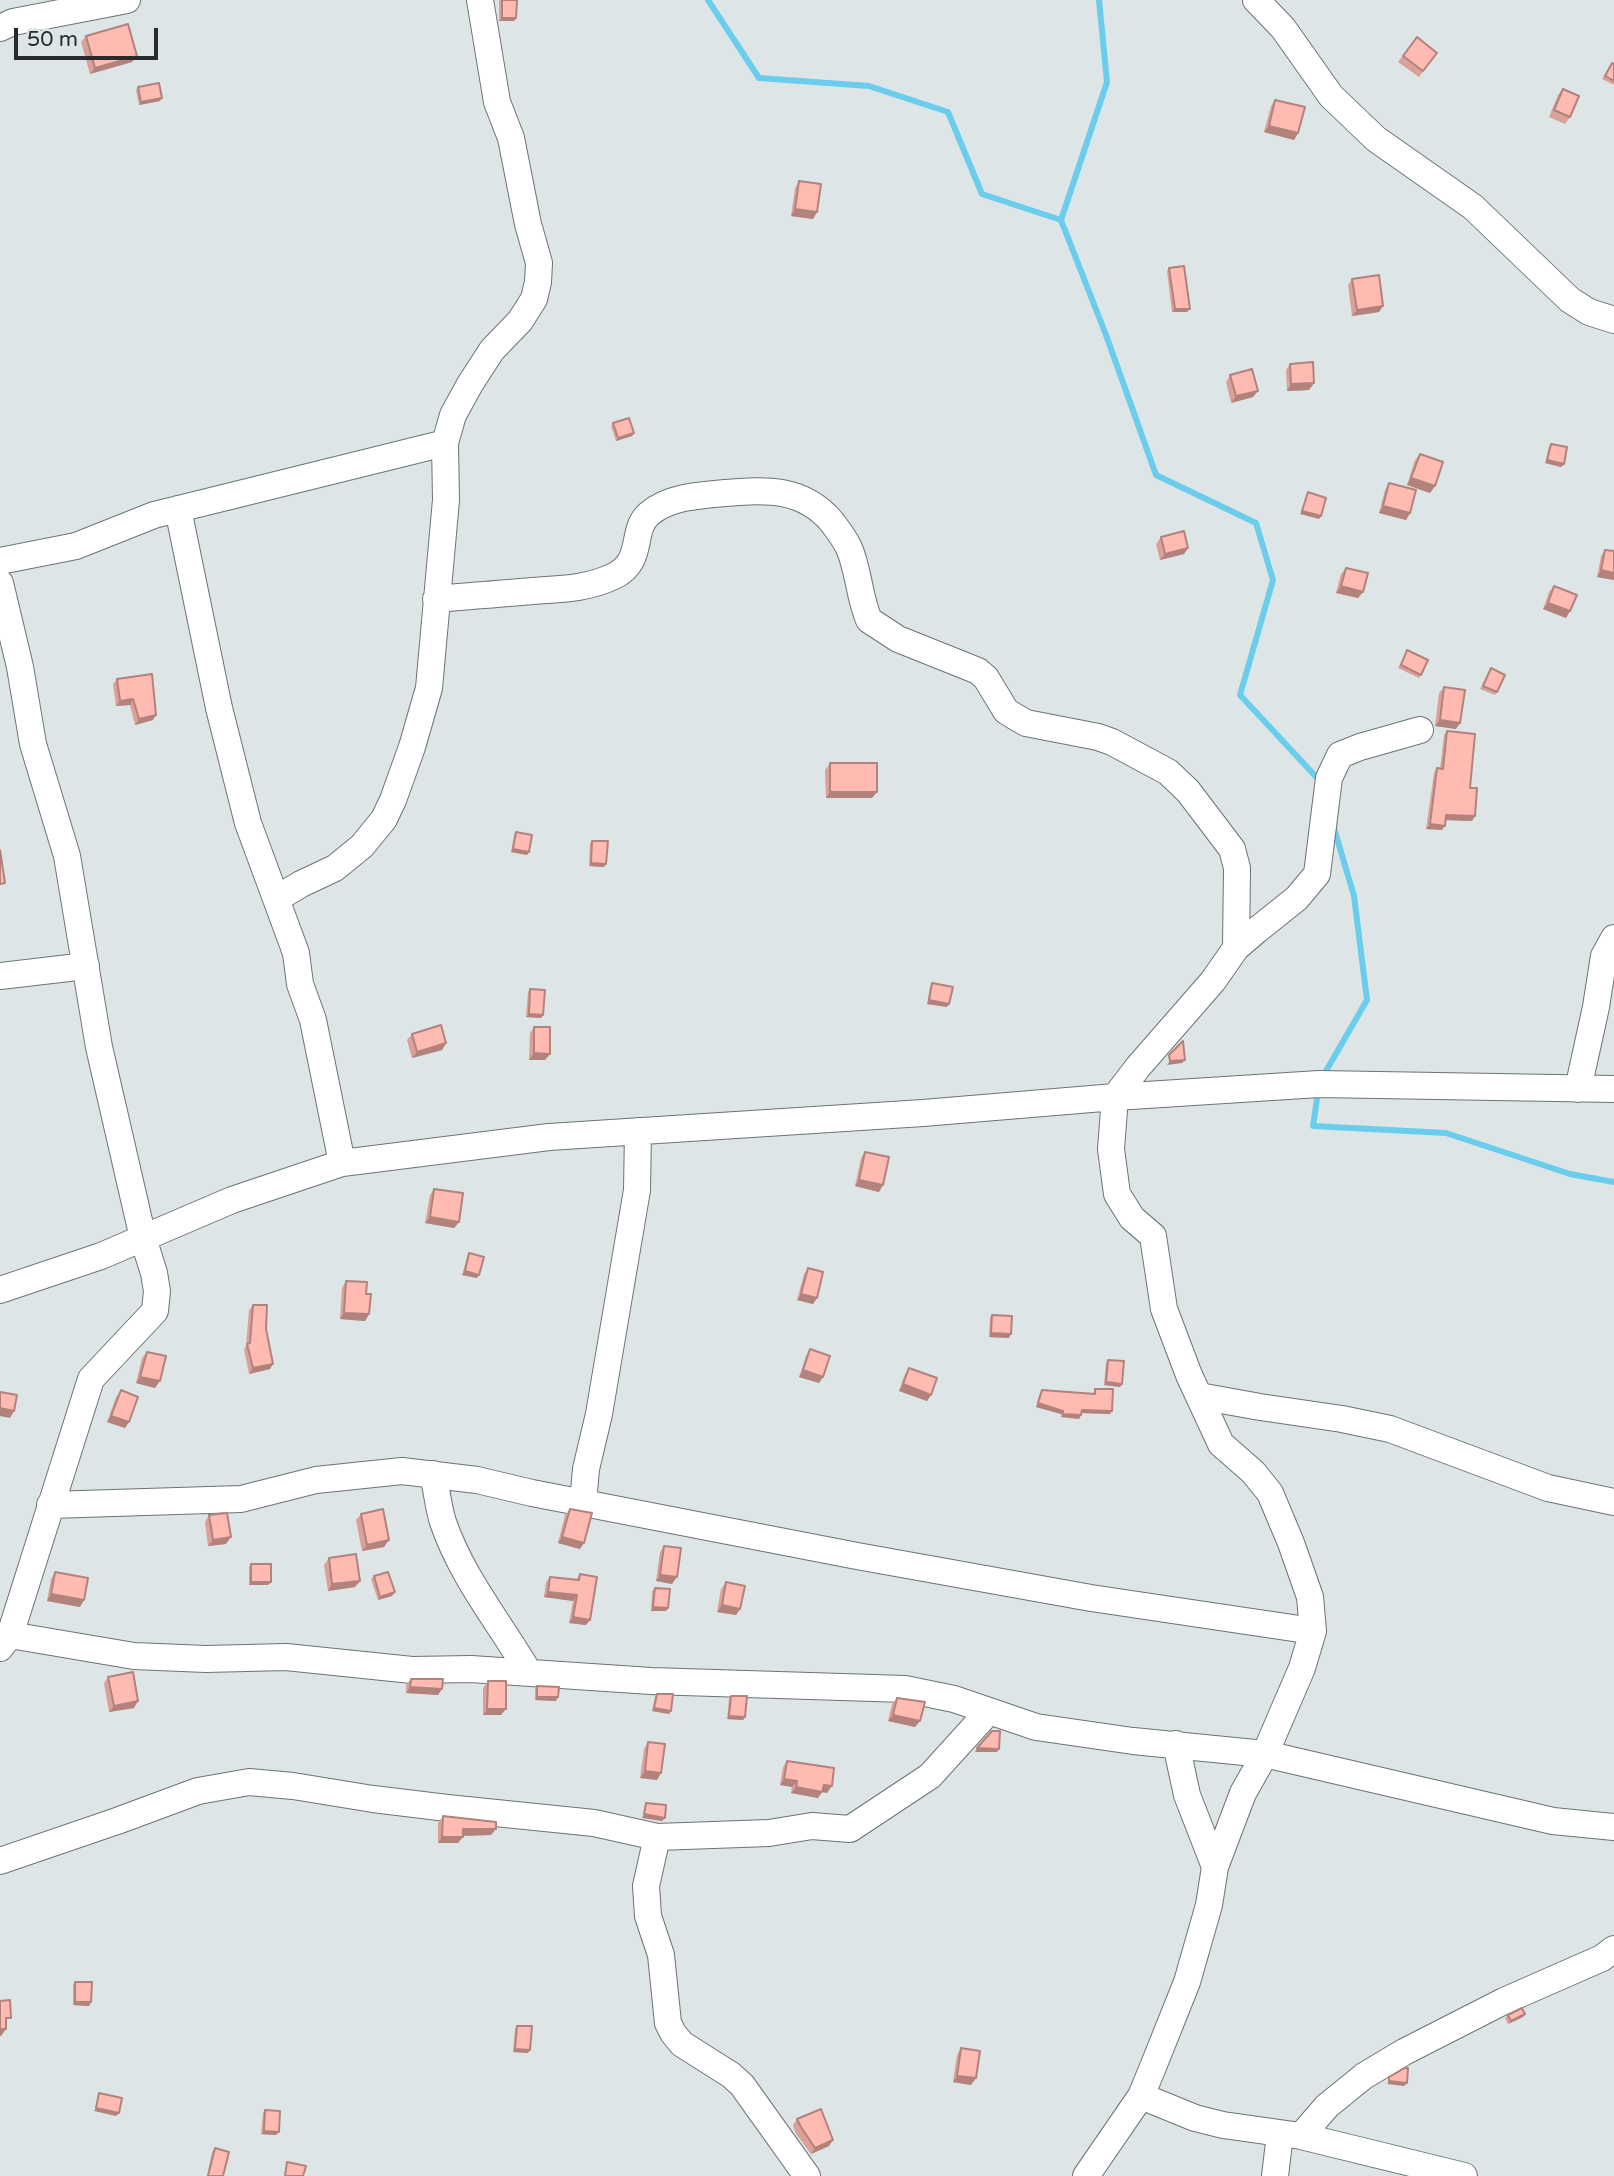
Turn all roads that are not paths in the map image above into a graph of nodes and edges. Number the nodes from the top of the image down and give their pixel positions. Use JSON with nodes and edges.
{"nodes":[{"id":1,"x":127,"y":0,"type":"edge"},
{"id":2,"x":480,"y":0,"type":"edge"},
{"id":3,"x":1256,"y":0,"type":"edge"},
{"id":4,"x":0,"y":28,"type":"edge"},
{"id":5,"x":1614,"y":320,"type":"edge"},
{"id":6,"x":445,"y":443,"type":"junction"},
{"id":7,"x":178,"y":509,"type":"junction"},
{"id":8,"x":0,"y":561,"type":"edge"},
{"id":9,"x":0,"y":583,"type":"edge"},
{"id":10,"x":436,"y":599,"type":"junction"},
{"id":11,"x":1420,"y":730,"type":"dead end"},
{"id":12,"x":276,"y":899,"type":"junction"},
{"id":13,"x":1614,"y":938,"type":"edge"},
{"id":14,"x":1236,"y":948,"type":"junction"},
{"id":15,"x":86,"y":966,"type":"junction"},
{"id":16,"x":0,"y":976,"type":"edge"},
{"id":17,"x":1578,"y":1089,"type":"junction"},
{"id":18,"x":1614,"y":1089,"type":"edge"},
{"id":19,"x":1115,"y":1097,"type":"junction"},
{"id":20,"x":638,"y":1131,"type":"junction"},
{"id":21,"x":342,"y":1163,"type":"junction"},
{"id":22,"x":143,"y":1238,"type":"junction"},
{"id":23,"x":0,"y":1290,"type":"edge"},
{"id":24,"x":1199,"y":1396,"type":"junction"},
{"id":25,"x":433,"y":1474,"type":"junction"},
{"id":26,"x":1614,"y":1502,"type":"edge"},
{"id":27,"x":583,"y":1503,"type":"junction"},
{"id":28,"x":50,"y":1505,"type":"junction"},
{"id":29,"x":1313,"y":1632,"type":"junction"},
{"id":30,"x":5,"y":1642,"type":"edge"},
{"id":31,"x":529,"y":1673,"type":"junction"},
{"id":32,"x":989,"y":1711,"type":"junction"},
{"id":33,"x":1175,"y":1744,"type":"junction"},
{"id":34,"x":1265,"y":1754,"type":"junction"},
{"id":35,"x":1614,"y":1827,"type":"edge"},
{"id":36,"x":657,"y":1837,"type":"junction"},
{"id":37,"x":0,"y":1861,"type":"edge"},
{"id":38,"x":1215,"y":1867,"type":"junction"},
{"id":39,"x":1614,"y":1949,"type":"edge"},
{"id":40,"x":1141,"y":2096,"type":"junction"},
{"id":41,"x":1290,"y":2135,"type":"junction"},
{"id":42,"x":807,"y":2176,"type":"edge"},
{"id":43,"x":1086,"y":2176,"type":"edge"},
{"id":44,"x":1275,"y":2176,"type":"edge"},
{"id":45,"x":1464,"y":2176,"type":"edge"}],
"edges":[{"from":1,"to":4,"type":"street"},
{"from":2,"to":6,"type":"street"},
{"from":3,"to":5,"type":"street"},
{"from":6,"to":7,"type":"street"},
{"from":6,"to":10,"type":"street"},
{"from":7,"to":8,"type":"street"},
{"from":7,"to":12,"type":"street"},
{"from":9,"to":15,"type":"street"},
{"from":10,"to":12,"type":"street"},
{"from":10,"to":14,"type":"street"},
{"from":11,"to":14,"type":"street"},
{"from":12,"to":21,"type":"street"},
{"from":13,"to":17,"type":"street"},
{"from":14,"to":19,"type":"street"},
{"from":15,"to":16,"type":"street"},
{"from":15,"to":22,"type":"street"},
{"from":17,"to":18,"type":"street"},
{"from":17,"to":19,"type":"street"},
{"from":19,"to":20,"type":"street"},
{"from":19,"to":24,"type":"street"},
{"from":20,"to":21,"type":"street"},
{"from":20,"to":27,"type":"street"},
{"from":21,"to":22,"type":"street"},
{"from":22,"to":23,"type":"street"},
{"from":22,"to":28,"type":"street"},
{"from":24,"to":26,"type":"street"},
{"from":24,"to":29,"type":"street"},
{"from":25,"to":27,"type":"street"},
{"from":25,"to":28,"type":"street"},
{"from":25,"to":31,"type":"street"},
{"from":27,"to":29,"type":"street"},
{"from":28,"to":30,"type":"street"},
{"from":29,"to":34,"type":"street"},
{"from":30,"to":31,"type":"street"},
{"from":31,"to":32,"type":"street"},
{"from":32,"to":33,"type":"street"},
{"from":32,"to":36,"type":"street"},
{"from":33,"to":34,"type":"street"},
{"from":33,"to":38,"type":"street"},
{"from":34,"to":35,"type":"street"},
{"from":34,"to":38,"type":"street"},
{"from":36,"to":37,"type":"street"},
{"from":36,"to":42,"type":"street"},
{"from":38,"to":40,"type":"street"},
{"from":39,"to":41,"type":"street"},
{"from":40,"to":41,"type":"street"},
{"from":40,"to":43,"type":"street"},
{"from":41,"to":44,"type":"street"},
{"from":41,"to":45,"type":"street"}]}
